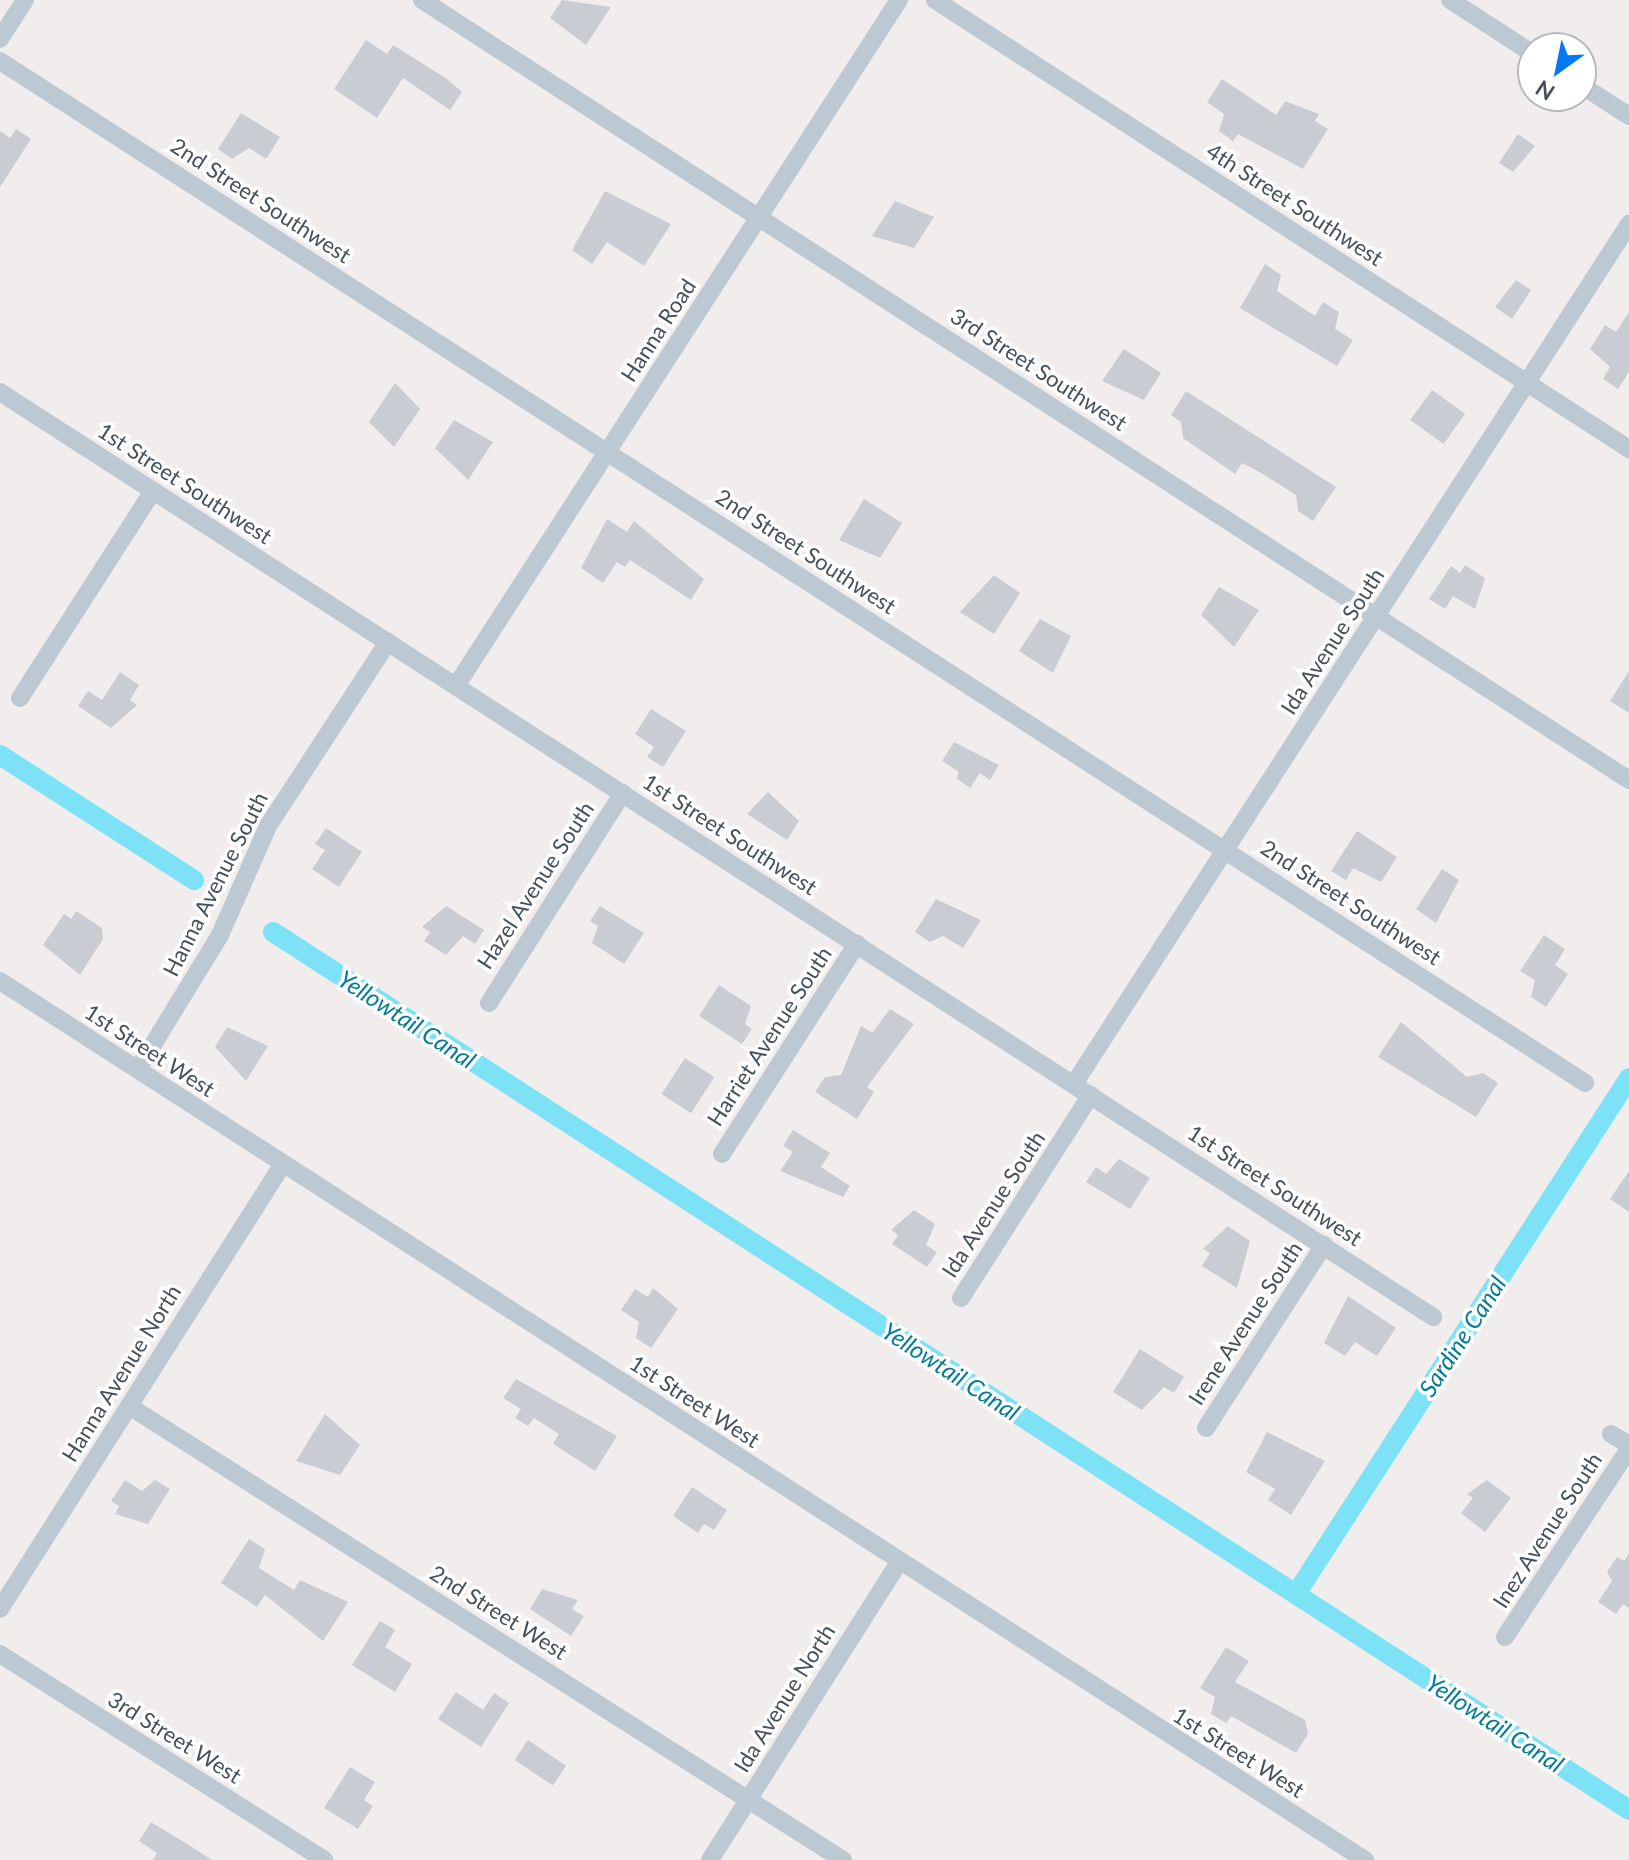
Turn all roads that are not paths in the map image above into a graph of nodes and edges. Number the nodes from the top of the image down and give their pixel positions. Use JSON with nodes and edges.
{"nodes":[{"id":1,"x":25,"y":0,"type":"edge"},
{"id":2,"x":422,"y":0,"type":"edge"},
{"id":3,"x":899,"y":0,"type":"edge"},
{"id":4,"x":935,"y":0,"type":"edge"},
{"id":5,"x":1450,"y":0,"type":"edge"},
{"id":6,"x":0,"y":39,"type":"edge"},
{"id":7,"x":1517,"y":44,"type":"edge"},
{"id":8,"x":0,"y":61,"type":"edge"},
{"id":9,"x":1597,"y":95,"type":"edge"},
{"id":10,"x":1629,"y":116,"type":"edge"},
{"id":11,"x":760,"y":216,"type":"junction"},
{"id":12,"x":1629,"y":224,"type":"edge"},
{"id":13,"x":1527,"y":383,"type":"junction"},
{"id":14,"x":0,"y":392,"type":"edge"},
{"id":15,"x":1629,"y":449,"type":"edge"},
{"id":16,"x":608,"y":452,"type":"junction"},
{"id":17,"x":153,"y":491,"type":"junction"},
{"id":18,"x":1377,"y":615,"type":"junction"},
{"id":19,"x":388,"y":642,"type":"junction"},
{"id":20,"x":456,"y":686,"type":"junction"},
{"id":21,"x":20,"y":698,"type":"dead end"},
{"id":22,"x":1629,"y":780,"type":"edge"},
{"id":23,"x":623,"y":793,"type":"junction"},
{"id":24,"x":1226,"y":849,"type":"junction"},
{"id":25,"x":857,"y":944,"type":"junction"},
{"id":26,"x":0,"y":981,"type":"edge"},
{"id":27,"x":489,"y":1003,"type":"dead end"},
{"id":28,"x":138,"y":1069,"type":"junction"},
{"id":29,"x":1585,"y":1083,"type":"dead end"},
{"id":30,"x":1074,"y":1084,"type":"junction"},
{"id":31,"x":1091,"y":1095,"type":"junction"},
{"id":32,"x":722,"y":1154,"type":"dead end"},
{"id":33,"x":283,"y":1164,"type":"junction"},
{"id":34,"x":1324,"y":1245,"type":"junction"},
{"id":35,"x":961,"y":1298,"type":"dead end"},
{"id":36,"x":1433,"y":1317,"type":"dead end"},
{"id":37,"x":129,"y":1406,"type":"junction"},
{"id":38,"x":1206,"y":1428,"type":"dead end"},
{"id":39,"x":1611,"y":1434,"type":"dead end"},
{"id":40,"x":1629,"y":1447,"type":"edge"},
{"id":41,"x":899,"y":1562,"type":"junction"},
{"id":42,"x":0,"y":1609,"type":"edge"},
{"id":43,"x":1505,"y":1637,"type":"dead end"},
{"id":44,"x":0,"y":1654,"type":"edge"},
{"id":45,"x":749,"y":1799,"type":"junction"},
{"id":46,"x":324,"y":1860,"type":"edge"},
{"id":47,"x":710,"y":1860,"type":"edge"},
{"id":48,"x":843,"y":1860,"type":"edge"},
{"id":49,"x":1365,"y":1860,"type":"edge"}],
"edges":[{"from":1,"to":6,"type":"street"},
{"from":2,"to":11,"type":"street","name":"3rd Street Southwest"},
{"from":3,"to":11,"type":"street","name":"Hanna Road"},
{"from":4,"to":13,"type":"street","name":"4th Street Southwest"},
{"from":5,"to":7,"type":"street"},
{"from":8,"to":16,"type":"street","name":"2nd Street Southwest"},
{"from":9,"to":10,"type":"street"},
{"from":11,"to":16,"type":"street","name":"Hanna Road"},
{"from":11,"to":18,"type":"street","name":"3rd Street Southwest"},
{"from":12,"to":13,"type":"street","name":"Ida Avenue South"},
{"from":13,"to":15,"type":"street","name":"4th Street Southwest"},
{"from":13,"to":18,"type":"street","name":"Ida Avenue South"},
{"from":14,"to":17,"type":"street","name":"1st Street Southwest"},
{"from":16,"to":20,"type":"street","name":"Hanna Road"},
{"from":16,"to":24,"type":"street","name":"2nd Street Southwest"},
{"from":17,"to":19,"type":"street","name":"1st Street Southwest"},
{"from":17,"to":21,"type":"street"},
{"from":18,"to":22,"type":"street","name":"3rd Street Southwest"},
{"from":18,"to":24,"type":"street","name":"Ida Avenue South"},
{"from":19,"to":20,"type":"street","name":"1st Street Southwest"},
{"from":19,"to":28,"type":"street","name":"Hanna Avenue South"},
{"from":20,"to":23,"type":"street","name":"1st Street Southwest"},
{"from":23,"to":25,"type":"street","name":"1st Street Southwest"},
{"from":23,"to":27,"type":"street","name":"Hazel Avenue South"},
{"from":24,"to":29,"type":"street","name":"2nd Street Southwest"},
{"from":24,"to":30,"type":"street","name":"Ida Avenue South"},
{"from":25,"to":30,"type":"street","name":"1st Street Southwest"},
{"from":25,"to":32,"type":"street","name":"Harriet Avenue South"},
{"from":26,"to":28,"type":"street","name":"1st Street West"},
{"from":28,"to":33,"type":"street","name":"1st Street West"},
{"from":30,"to":31,"type":"street","name":"1st Street Southwest"},
{"from":31,"to":34,"type":"street","name":"1st Street Southwest"},
{"from":31,"to":35,"type":"street","name":"Ida Avenue South"},
{"from":33,"to":37,"type":"street","name":"Hanna Avenue North"},
{"from":33,"to":41,"type":"street","name":"1st Street West"},
{"from":34,"to":36,"type":"street","name":"1st Street Southwest"},
{"from":34,"to":38,"type":"street","name":"Irene Avenue South"},
{"from":37,"to":42,"type":"street","name":"Hanna Avenue North"},
{"from":37,"to":45,"type":"street","name":"2nd Street West"},
{"from":39,"to":40,"type":"street"},
{"from":40,"to":43,"type":"street","name":"Inez Avenue South"},
{"from":41,"to":45,"type":"street","name":"Ida Avenue North"},
{"from":41,"to":49,"type":"street","name":"1st Street West"},
{"from":44,"to":46,"type":"street","name":"3rd Street West"},
{"from":45,"to":47,"type":"street","name":"Ida Avenue North"},
{"from":45,"to":48,"type":"street","name":"2nd Street West"}]}
